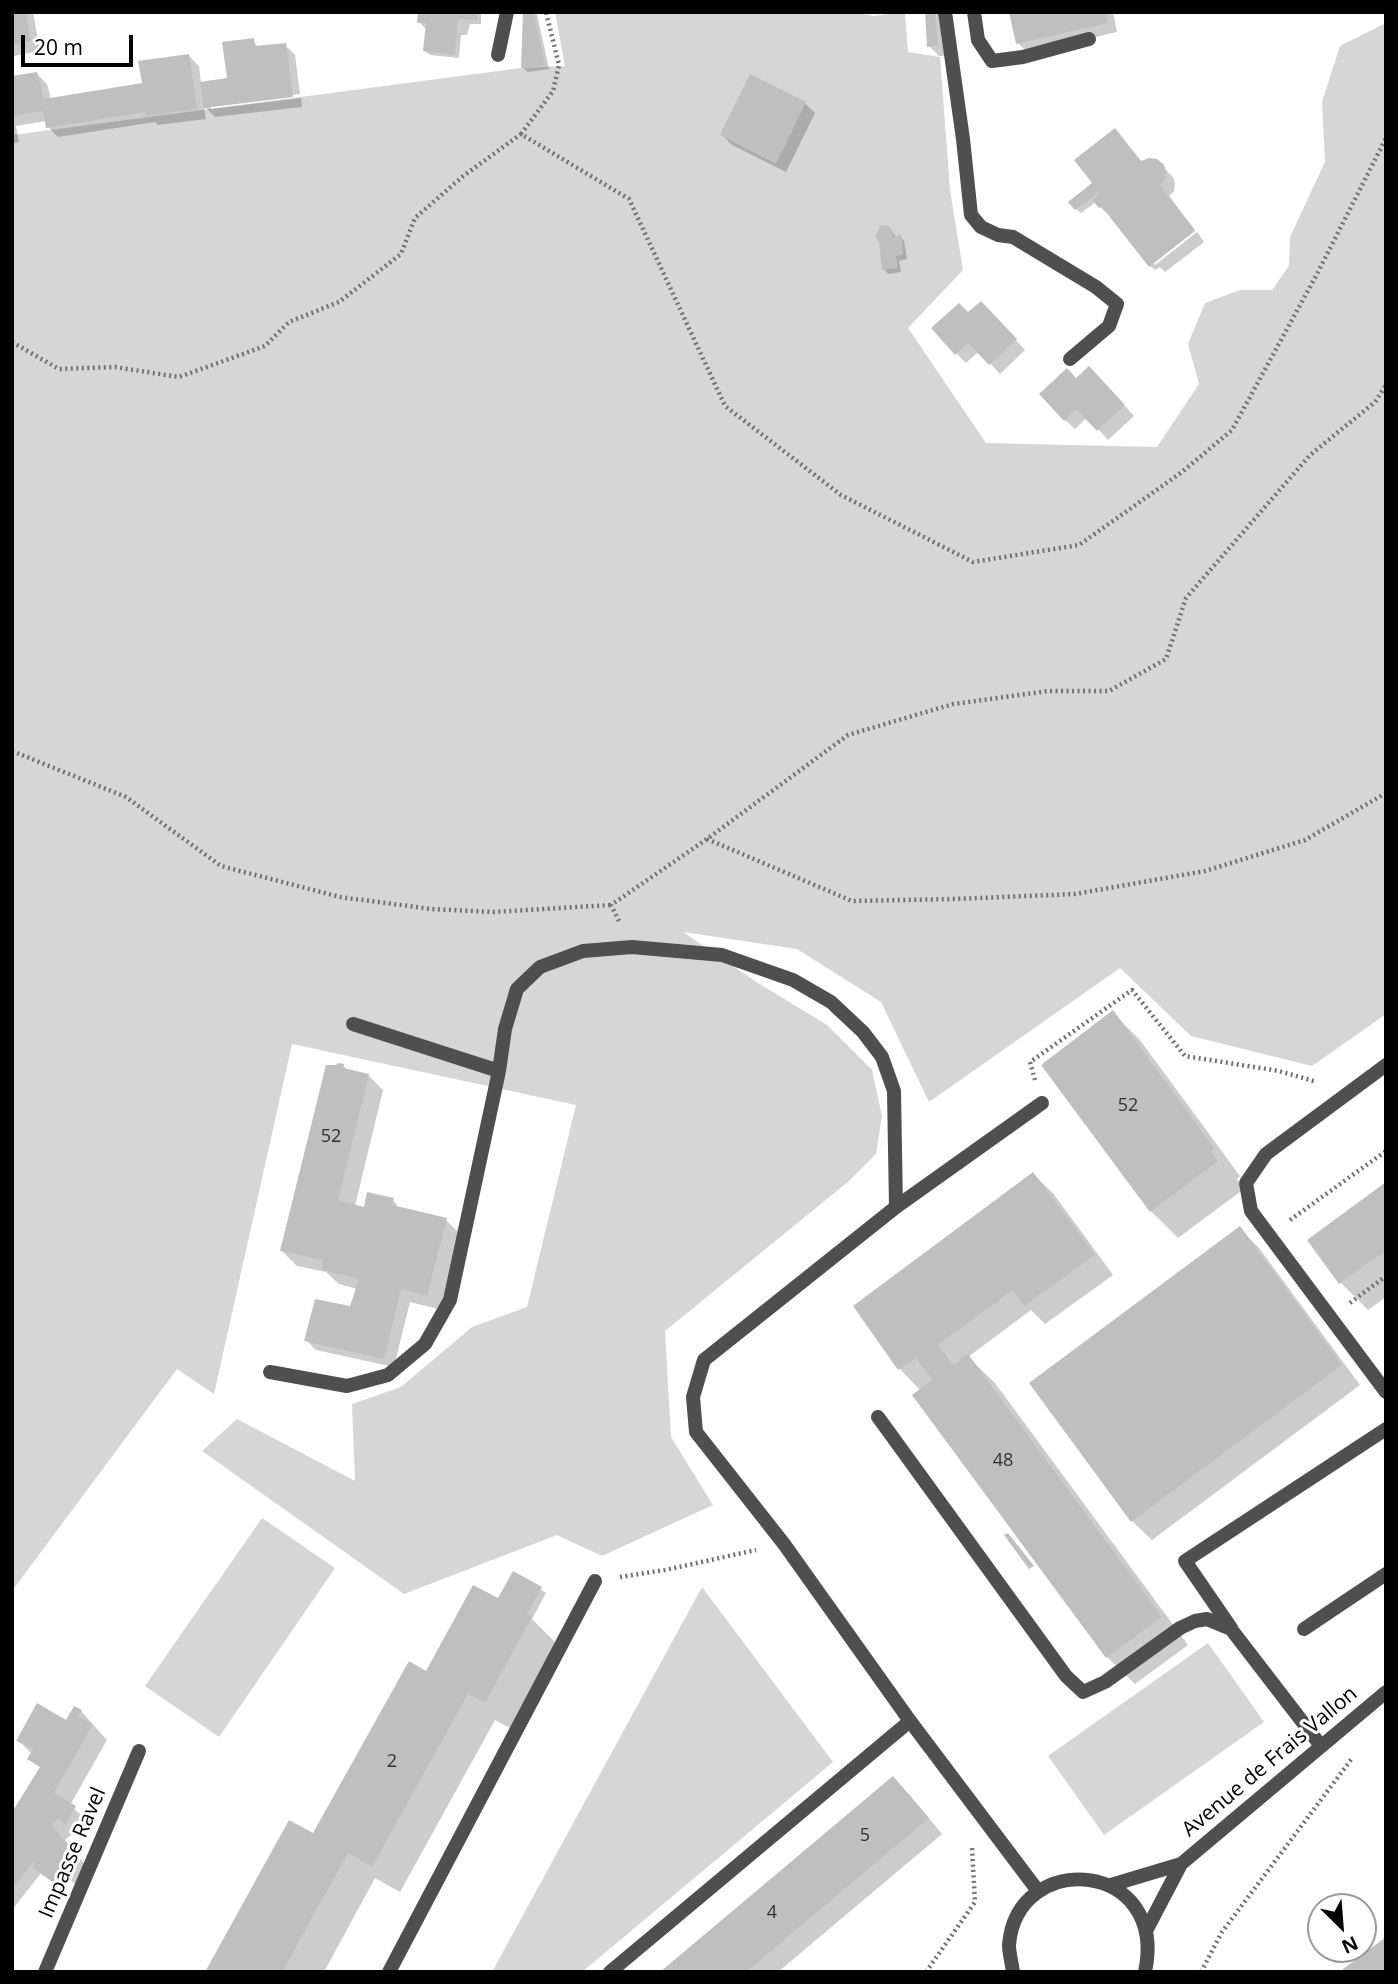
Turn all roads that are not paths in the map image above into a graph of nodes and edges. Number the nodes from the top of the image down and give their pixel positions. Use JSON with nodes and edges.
{"nodes":[{"id":1,"x":507,"y":12,"type":"edge"},
{"id":2,"x":945,"y":12,"type":"edge"},
{"id":3,"x":974,"y":12,"type":"edge"},
{"id":4,"x":1089,"y":39,"type":"dead end"},
{"id":5,"x":498,"y":55,"type":"dead end"},
{"id":6,"x":1070,"y":359,"type":"dead end"},
{"id":7,"x":353,"y":1024,"type":"dead end"},
{"id":8,"x":1386,"y":1065,"type":"edge"},
{"id":9,"x":499,"y":1071,"type":"junction"},
{"id":10,"x":1042,"y":1103,"type":"road end"},
{"id":11,"x":896,"y":1208,"type":"junction"},
{"id":12,"x":270,"y":1372,"type":"dead end"},
{"id":13,"x":1386,"y":1392,"type":"edge"},
{"id":14,"x":878,"y":1417,"type":"dead end"},
{"id":15,"x":1386,"y":1429,"type":"edge"},
{"id":16,"x":1386,"y":1574,"type":"edge"},
{"id":17,"x":595,"y":1581,"type":"road end"},
{"id":18,"x":1231,"y":1629,"type":"junction"},
{"id":19,"x":1304,"y":1629,"type":"dead end"},
{"id":20,"x":1386,"y":1692,"type":"edge"},
{"id":21,"x":910,"y":1721,"type":"junction"},
{"id":22,"x":1321,"y":1746,"type":"junction"},
{"id":23,"x":139,"y":1751,"type":"dead end"},
{"id":24,"x":1181,"y":1864,"type":"junction"},
{"id":25,"x":1111,"y":1885,"type":"junction"},
{"id":26,"x":1038,"y":1891,"type":"junction"},
{"id":27,"x":1147,"y":1929,"type":"junction"},
{"id":28,"x":45,"y":1972,"type":"edge"},
{"id":29,"x":388,"y":1972,"type":"edge"},
{"id":30,"x":610,"y":1972,"type":"edge"},
{"id":31,"x":1013,"y":1972,"type":"edge"},
{"id":32,"x":1145,"y":1972,"type":"edge"}],
"edges":[{"from":1,"to":5,"type":"street"},
{"from":2,"to":6,"type":"street"},
{"from":3,"to":4,"type":"street"},
{"from":7,"to":9,"type":"street"},
{"from":8,"to":13,"type":"street"},
{"from":9,"to":11,"type":"street"},
{"from":9,"to":12,"type":"street"},
{"from":10,"to":11,"type":"street"},
{"from":11,"to":21,"type":"street"},
{"from":14,"to":18,"type":"street"},
{"from":15,"to":18,"type":"street"},
{"from":16,"to":19,"type":"street"},
{"from":17,"to":29,"type":"street"},
{"from":18,"to":22,"type":"street"},
{"from":20,"to":22,"type":"street","name":"Avenue de Frais Vallon"},
{"from":21,"to":26,"type":"street"},
{"from":21,"to":30,"type":"street"},
{"from":22,"to":24,"type":"street","name":"Avenue de Frais Vallon"},
{"from":23,"to":28,"type":"street","name":"Impasse Ravel"},
{"from":24,"to":25,"type":"street","name":"Avenue de Frais Vallon"},
{"from":24,"to":27,"type":"street","name":"Avenue de Frais Vallon"},
{"from":25,"to":26,"type":"street"},
{"from":25,"to":27,"type":"street"},
{"from":26,"to":31,"type":"street"},
{"from":27,"to":32,"type":"street"}]}
